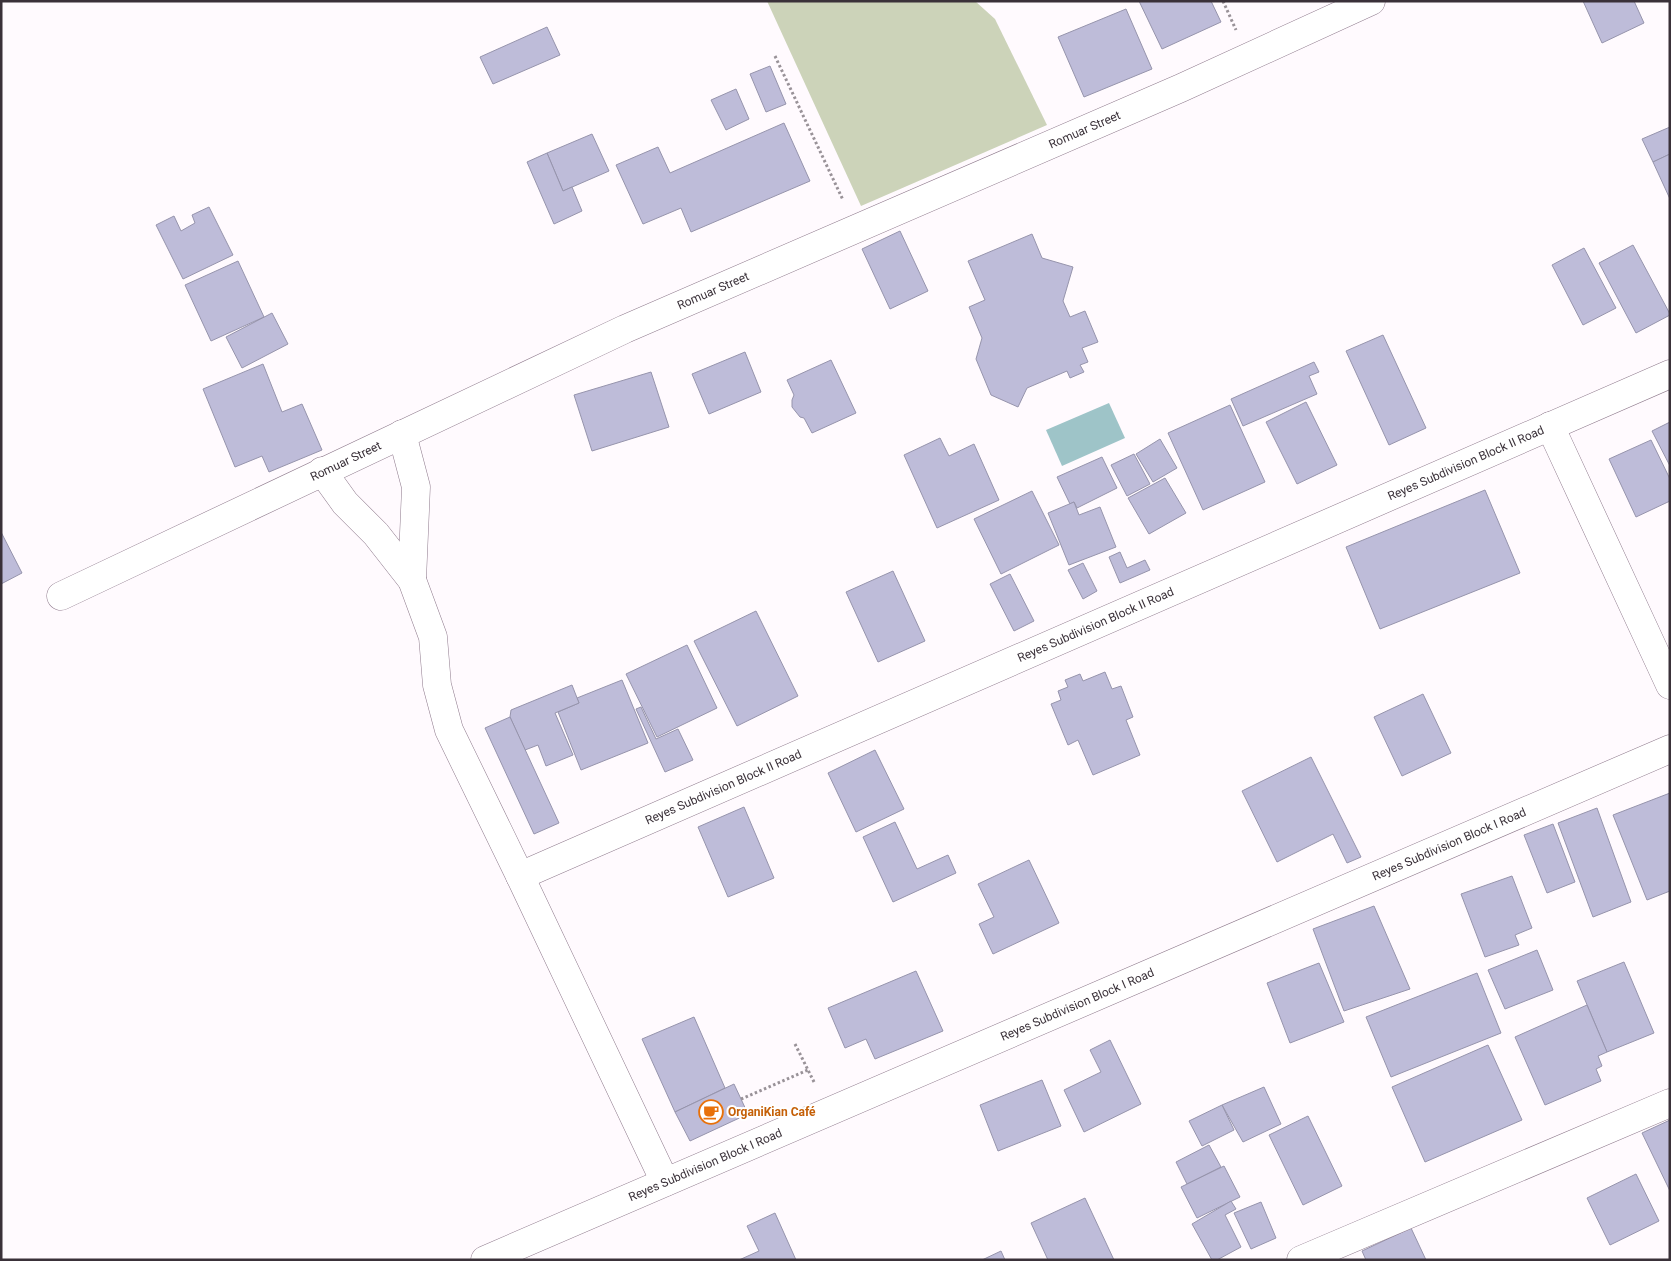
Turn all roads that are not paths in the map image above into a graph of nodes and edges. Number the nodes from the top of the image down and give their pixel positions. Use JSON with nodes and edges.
{"nodes":[{"id":1,"x":1371,"y":1,"type":"edge"},
{"id":2,"x":1670,"y":374,"type":"edge"},
{"id":3,"x":1550,"y":426,"type":"junction"},
{"id":4,"x":402,"y":434,"type":"junction"},
{"id":5,"x":322,"y":471,"type":"junction"},
{"id":6,"x":412,"y":580,"type":"junction"},
{"id":7,"x":61,"y":596,"type":"dead end"},
{"id":8,"x":1670,"y":685,"type":"edge"},
{"id":9,"x":1670,"y":749,"type":"edge"},
{"id":10,"x":520,"y":876,"type":"junction"},
{"id":11,"x":1670,"y":1103,"type":"edge"},
{"id":12,"x":665,"y":1182,"type":"junction"},
{"id":13,"x":485,"y":1260,"type":"edge"},
{"id":14,"x":1301,"y":1260,"type":"edge"}],
"edges":[{"from":1,"to":4,"type":"street","name":"Romuar Street"},
{"from":2,"to":3,"type":"street","name":"Reyes Subdivision Block II Road"},
{"from":3,"to":8,"type":"street"},
{"from":3,"to":10,"type":"street","name":"Reyes Subdivision Block II Road"},
{"from":4,"to":5,"type":"street","name":"Romuar Street"},
{"from":4,"to":6,"type":"street"},
{"from":5,"to":6,"type":"street"},
{"from":5,"to":7,"type":"street","name":"Romuar Street"},
{"from":6,"to":10,"type":"street"},
{"from":9,"to":12,"type":"street","name":"Reyes Subdivision Block I Road"},
{"from":10,"to":12,"type":"street"},
{"from":11,"to":14,"type":"street"},
{"from":12,"to":13,"type":"street","name":"Reyes Subdivision Block I Road"}]}
